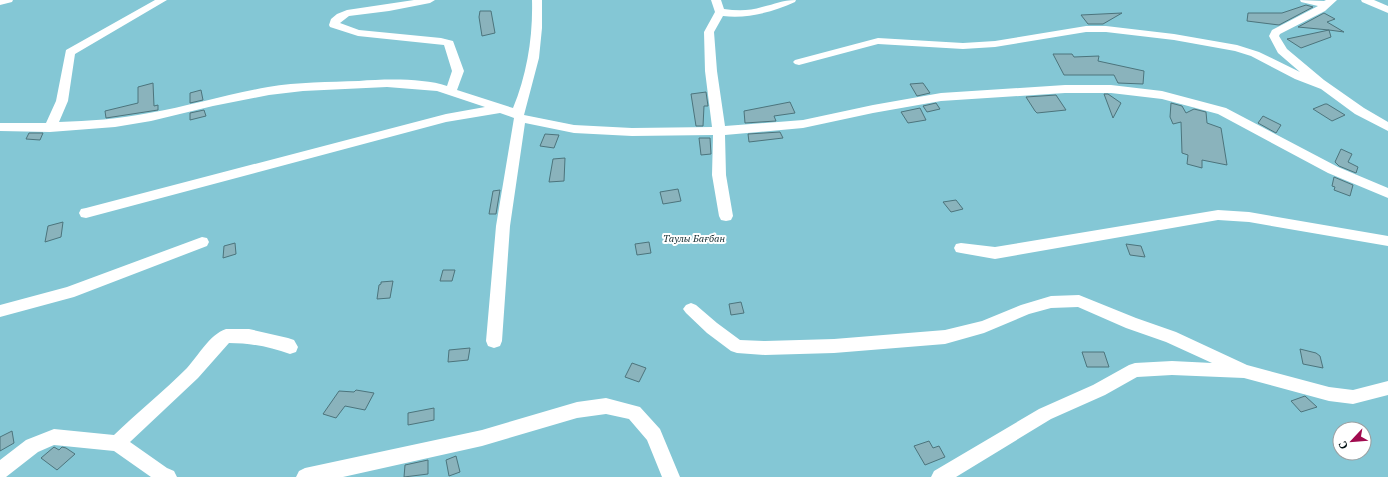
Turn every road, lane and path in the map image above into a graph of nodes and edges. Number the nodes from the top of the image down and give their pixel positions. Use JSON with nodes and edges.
{"nodes":[{"id":1,"x":8,"y":0,"type":"edge"},
{"id":2,"x":162,"y":0,"type":"edge"},
{"id":3,"x":430,"y":0,"type":"edge"},
{"id":4,"x":537,"y":0,"type":"edge"},
{"id":5,"x":716,"y":0,"type":"edge"},
{"id":6,"x":791,"y":0,"type":"edge"},
{"id":7,"x":1305,"y":0,"type":"edge"},
{"id":8,"x":1366,"y":0,"type":"edge"},
{"id":9,"x":0,"y":2,"type":"edge"},
{"id":10,"x":1329,"y":2,"type":"edge"},
{"id":11,"x":1388,"y":10,"type":"edge"},
{"id":12,"x":720,"y":12,"type":"junction"},
{"id":13,"x":799,"y":62,"type":"dead end"},
{"id":14,"x":1324,"y":86,"type":"junction"},
{"id":15,"x":451,"y":91,"type":"junction"},
{"id":16,"x":505,"y":109,"type":"junction"},
{"id":17,"x":518,"y":116,"type":"junction"},
{"id":18,"x":0,"y":127,"type":"edge"},
{"id":19,"x":1388,"y":127,"type":"edge"},
{"id":20,"x":50,"y":128,"type":"junction"},
{"id":21,"x":719,"y":131,"type":"junction"},
{"id":22,"x":1388,"y":193,"type":"edge"},
{"id":23,"x":86,"y":213,"type":"dead end"},
{"id":24,"x":726,"y":216,"type":"dead end"},
{"id":25,"x":202,"y":242,"type":"dead end"},
{"id":26,"x":1388,"y":242,"type":"edge"},
{"id":27,"x":961,"y":248,"type":"dead end"},
{"id":28,"x":691,"y":309,"type":"dead end"},
{"id":29,"x":0,"y":311,"type":"edge"},
{"id":30,"x":494,"y":341,"type":"dead end"},
{"id":31,"x":290,"y":347,"type":"dead end"},
{"id":32,"x":1244,"y":372,"type":"junction"},
{"id":33,"x":1388,"y":388,"type":"edge"},
{"id":34,"x":117,"y":442,"type":"junction"},
{"id":35,"x":0,"y":471,"type":"edge"},
{"id":36,"x":168,"y":477,"type":"edge"},
{"id":37,"x":305,"y":477,"type":"edge"},
{"id":38,"x":671,"y":477,"type":"edge"},
{"id":39,"x":940,"y":477,"type":"edge"}],
"edges":[{"from":1,"to":9,"type":"street"},
{"from":2,"to":20,"type":"street"},
{"from":3,"to":15,"type":"street"},
{"from":4,"to":17,"type":"street"},
{"from":5,"to":12,"type":"street"},
{"from":6,"to":12,"type":"street"},
{"from":7,"to":10,"type":"street"},
{"from":8,"to":11,"type":"street"},
{"from":10,"to":14,"type":"street"},
{"from":12,"to":21,"type":"street"},
{"from":13,"to":14,"type":"street"},
{"from":14,"to":19,"type":"street"},
{"from":15,"to":16,"type":"street"},
{"from":15,"to":20,"type":"street"},
{"from":16,"to":17,"type":"street"},
{"from":16,"to":23,"type":"street"},
{"from":17,"to":21,"type":"street"},
{"from":17,"to":30,"type":"street"},
{"from":18,"to":20,"type":"street"},
{"from":21,"to":22,"type":"street"},
{"from":21,"to":24,"type":"street"},
{"from":25,"to":29,"type":"street"},
{"from":26,"to":27,"type":"street"},
{"from":28,"to":32,"type":"street"},
{"from":31,"to":34,"type":"street"},
{"from":32,"to":33,"type":"street"},
{"from":32,"to":39,"type":"street"},
{"from":34,"to":35,"type":"street"},
{"from":34,"to":36,"type":"street"},
{"from":37,"to":38,"type":"street"}]}
